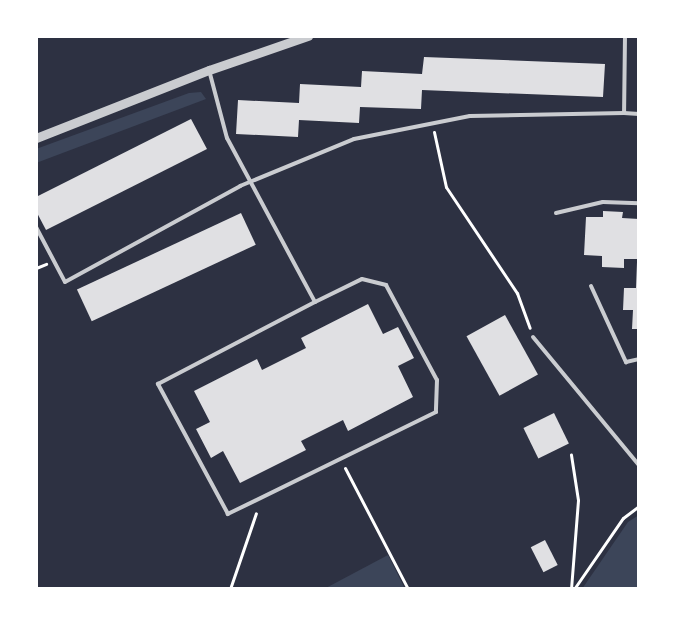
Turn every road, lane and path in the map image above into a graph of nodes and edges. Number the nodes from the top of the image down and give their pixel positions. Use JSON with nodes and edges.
{"nodes":[{"id":1,"x":308,"y":36,"type":"edge"},
{"id":2,"x":625,"y":36,"type":"edge"},
{"id":3,"x":209,"y":70,"type":"junction"},
{"id":4,"x":624,"y":113,"type":"junction"},
{"id":5,"x":639,"y":114,"type":"edge"},
{"id":6,"x":432,"y":124,"type":"junction"},
{"id":7,"x":36,"y":138,"type":"edge"},
{"id":8,"x":248,"y":183,"type":"junction"},
{"id":9,"x":639,"y":203,"type":"edge"},
{"id":10,"x":556,"y":213,"type":"dead end"},
{"id":11,"x":36,"y":228,"type":"edge"},
{"id":12,"x":591,"y":286,"type":"dead end"},
{"id":13,"x":315,"y":302,"type":"junction"},
{"id":14,"x":533,"y":337,"type":"joint"},
{"id":15,"x":639,"y":358,"type":"edge"},
{"id":16,"x":571,"y":455,"type":"dead end"},
{"id":17,"x":340,"y":459,"type":"junction"},
{"id":18,"x":639,"y":465,"type":"edge"},
{"id":19,"x":261,"y":498,"type":"junction"},
{"id":20,"x":639,"y":506,"type":"edge"},
{"id":21,"x":230,"y":589,"type":"edge"},
{"id":22,"x":408,"y":589,"type":"edge"},
{"id":23,"x":571,"y":589,"type":"edge"},
{"id":24,"x":574,"y":589,"type":"edge"}],
"edges":[{"from":1,"to":3,"type":"street"},
{"from":2,"to":4,"type":"lane"},
{"from":3,"to":7,"type":"street"},
{"from":3,"to":8,"type":"lane"},
{"from":4,"to":5,"type":"lane"},
{"from":4,"to":6,"type":"lane"},
{"from":6,"to":8,"type":"lane"},
{"from":6,"to":14,"type":"path"},
{"from":8,"to":11,"type":"lane"},
{"from":8,"to":13,"type":"lane"},
{"from":9,"to":10,"type":"lane"},
{"from":12,"to":15,"type":"lane"},
{"from":13,"to":17,"type":"lane"},
{"from":13,"to":19,"type":"lane"},
{"from":14,"to":18,"type":"lane"},
{"from":16,"to":23,"type":"path"},
{"from":17,"to":19,"type":"lane"},
{"from":17,"to":22,"type":"path"},
{"from":19,"to":21,"type":"path"},
{"from":20,"to":24,"type":"path"}]}
